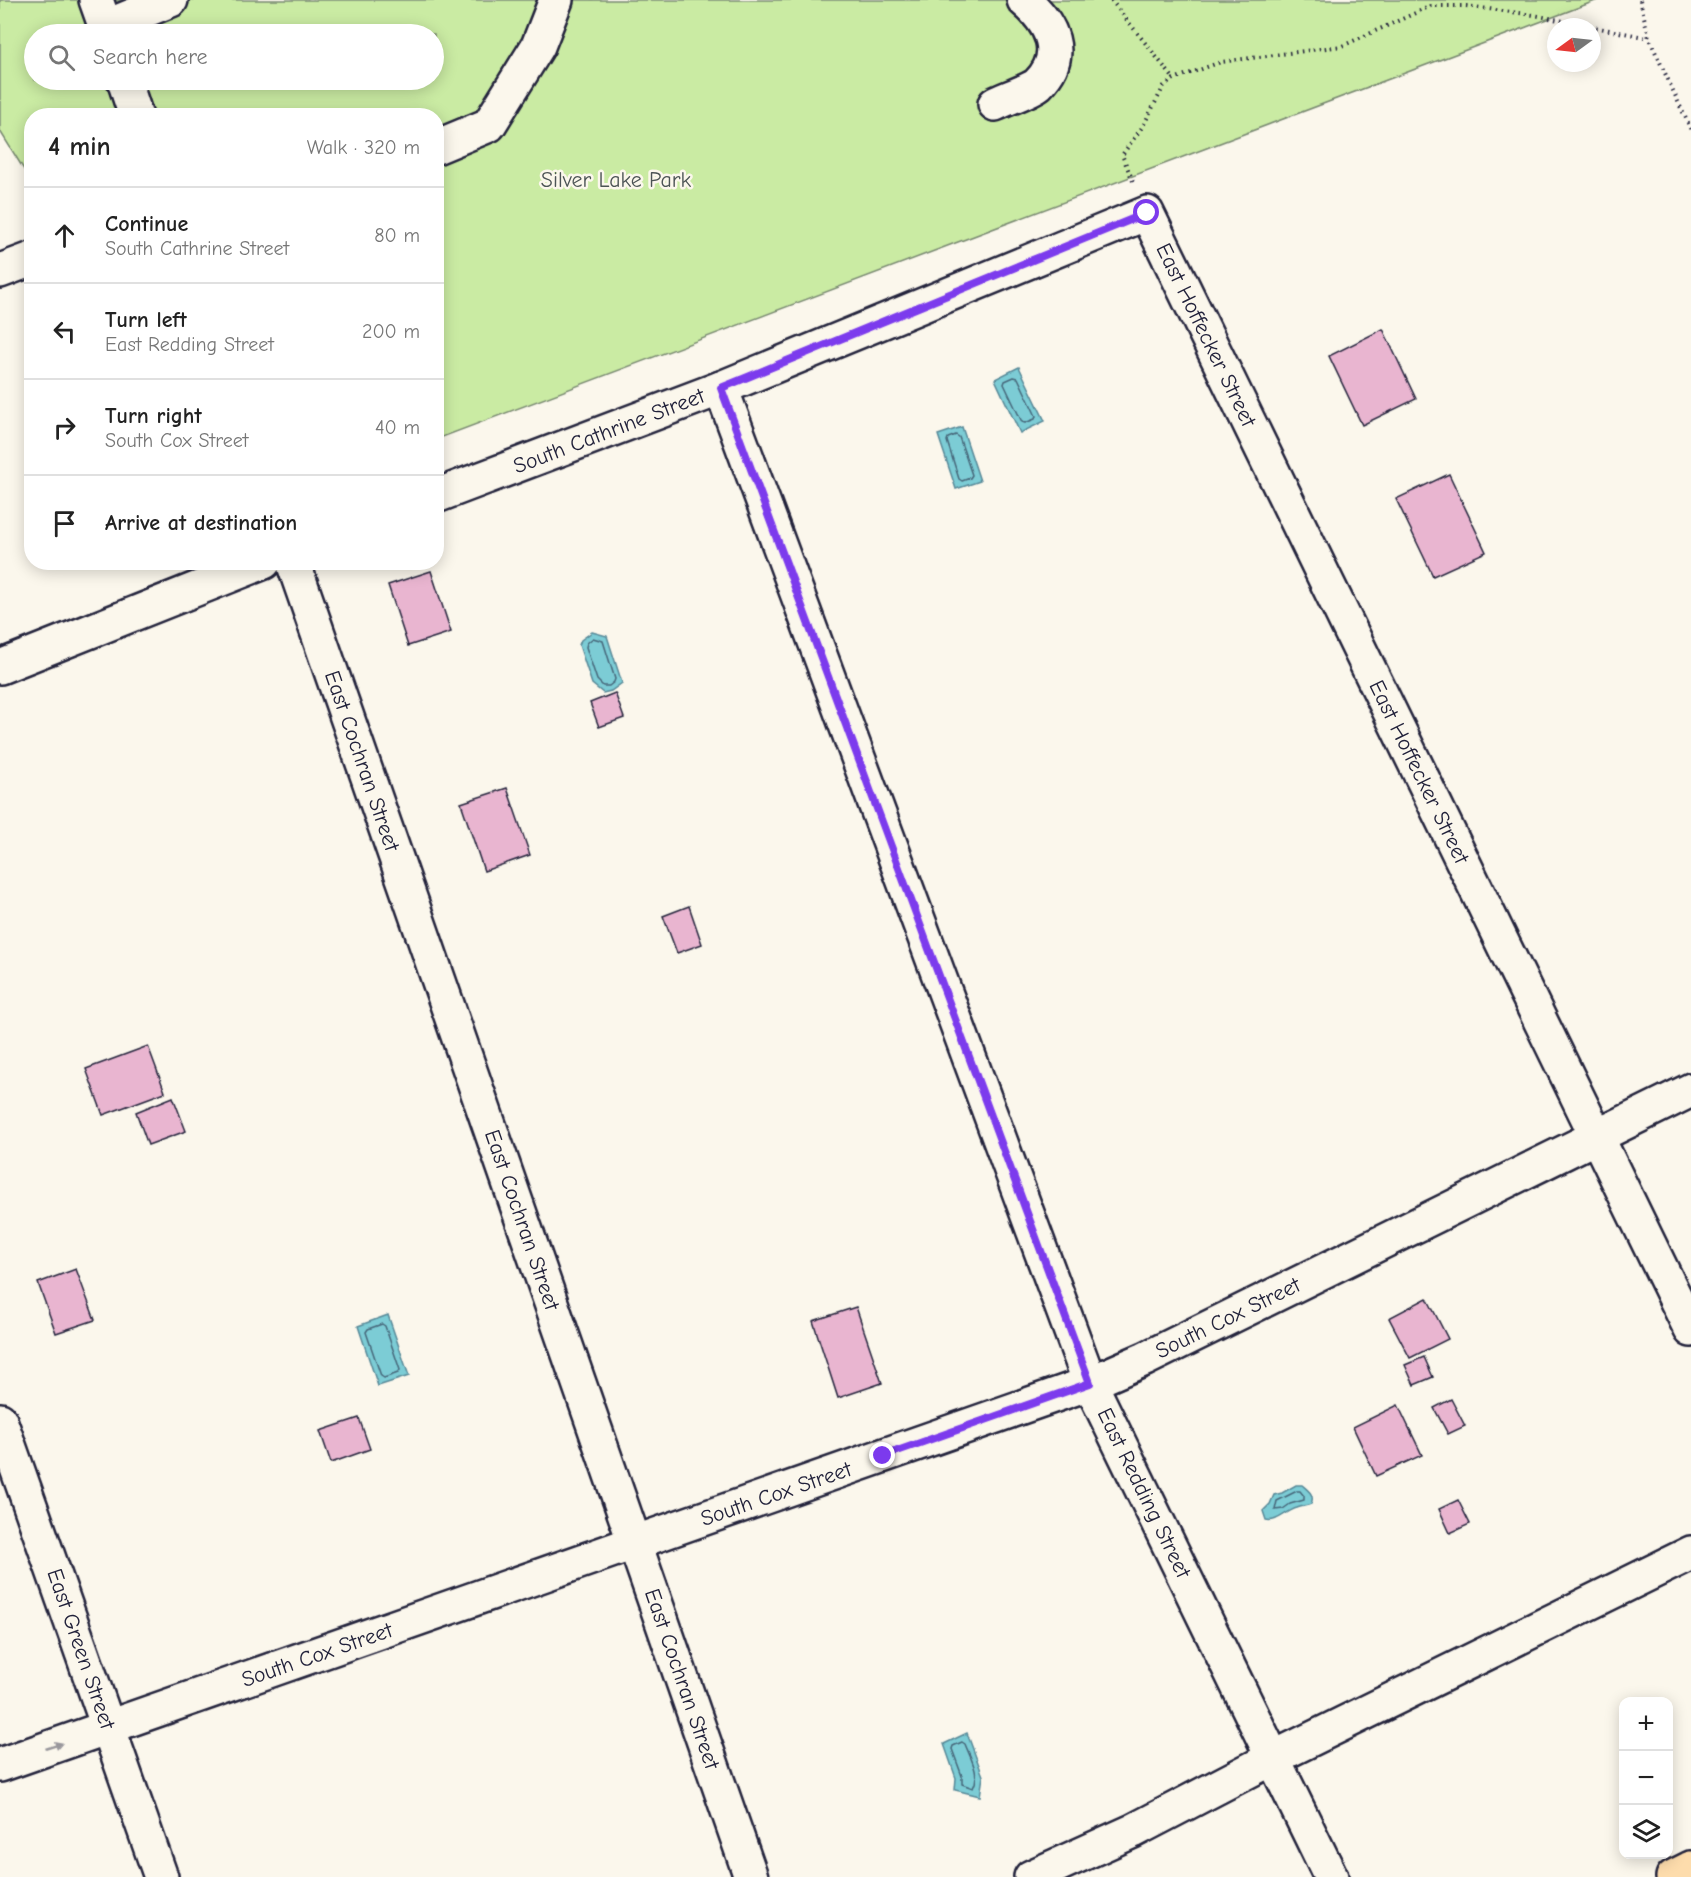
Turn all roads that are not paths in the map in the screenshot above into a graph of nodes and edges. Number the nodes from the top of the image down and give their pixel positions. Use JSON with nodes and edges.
{"nodes":[{"id":1,"x":171,"y":0,"type":"edge"},
{"id":2,"x":556,"y":0,"type":"edge"},
{"id":3,"x":1024,"y":0,"type":"edge"},
{"id":4,"x":103,"y":21,"type":"edge"},
{"id":5,"x":127,"y":90,"type":"edge"},
{"id":6,"x":995,"y":104,"type":"dead end"},
{"id":7,"x":133,"y":108,"type":"edge"},
{"id":8,"x":444,"y":144,"type":"edge"},
{"id":9,"x":1147,"y":213,"type":"joint"},
{"id":10,"x":24,"y":262,"type":"edge"},
{"id":11,"x":0,"y":271,"type":"edge"},
{"id":12,"x":721,"y":388,"type":"junction"},
{"id":13,"x":444,"y":493,"type":"edge"},
{"id":14,"x":244,"y":570,"type":"edge"},
{"id":15,"x":296,"y":570,"type":"edge"},
{"id":16,"x":0,"y":667,"type":"edge"},
{"id":17,"x":1691,"y":1090,"type":"edge"},
{"id":18,"x":1597,"y":1136,"type":"junction"},
{"id":19,"x":1691,"y":1330,"type":"edge"},
{"id":20,"x":1090,"y":1383,"type":"junction"},
{"id":21,"x":0,"y":1420,"type":"edge"},
{"id":22,"x":635,"y":1543,"type":"junction"},
{"id":23,"x":1691,"y":1553,"type":"edge"},
{"id":24,"x":108,"y":1728,"type":"junction"},
{"id":25,"x":1273,"y":1758,"type":"junction"},
{"id":26,"x":0,"y":1765,"type":"edge"},
{"id":27,"x":1691,"y":1868,"type":"edge"},
{"id":28,"x":161,"y":1877,"type":"edge"},
{"id":29,"x":752,"y":1877,"type":"edge"},
{"id":30,"x":1031,"y":1877,"type":"edge"},
{"id":31,"x":1331,"y":1877,"type":"edge"},
{"id":32,"x":1673,"y":1877,"type":"edge"}],
"edges":[{"from":1,"to":4,"type":"street"},
{"from":2,"to":8,"type":"street"},
{"from":3,"to":6,"type":"street"},
{"from":5,"to":7,"type":"street"},
{"from":9,"to":12,"type":"street","name":"South Cathrine Street"},
{"from":9,"to":18,"type":"street","name":"East Hoffecker Street"},
{"from":10,"to":11,"type":"street"},
{"from":12,"to":13,"type":"street","name":"South Cathrine Street"},
{"from":12,"to":20,"type":"street","name":"East Redding Street"},
{"from":14,"to":16,"type":"street"},
{"from":15,"to":22,"type":"street","name":"East Cochran Street"},
{"from":17,"to":18,"type":"street","name":"South Cox Street"},
{"from":18,"to":19,"type":"street","name":"East Hoffecker Street"},
{"from":18,"to":20,"type":"street","name":"South Cox Street"},
{"from":20,"to":22,"type":"street","name":"South Cox Street"},
{"from":20,"to":25,"type":"street","name":"East Redding Street"},
{"from":21,"to":24,"type":"street","name":"East Green Street"},
{"from":22,"to":24,"type":"street","name":"South Cox Street"},
{"from":22,"to":29,"type":"street","name":"East Cochran Street"},
{"from":23,"to":25,"type":"street"},
{"from":26,"to":24,"type":"street","name":"South Cox Street","one_way":true},
{"from":24,"to":28,"type":"street","name":"East Green Street"},
{"from":25,"to":30,"type":"street"},
{"from":25,"to":31,"type":"street","name":"East Redding Street"},
{"from":27,"to":32,"type":"main road"}]}
